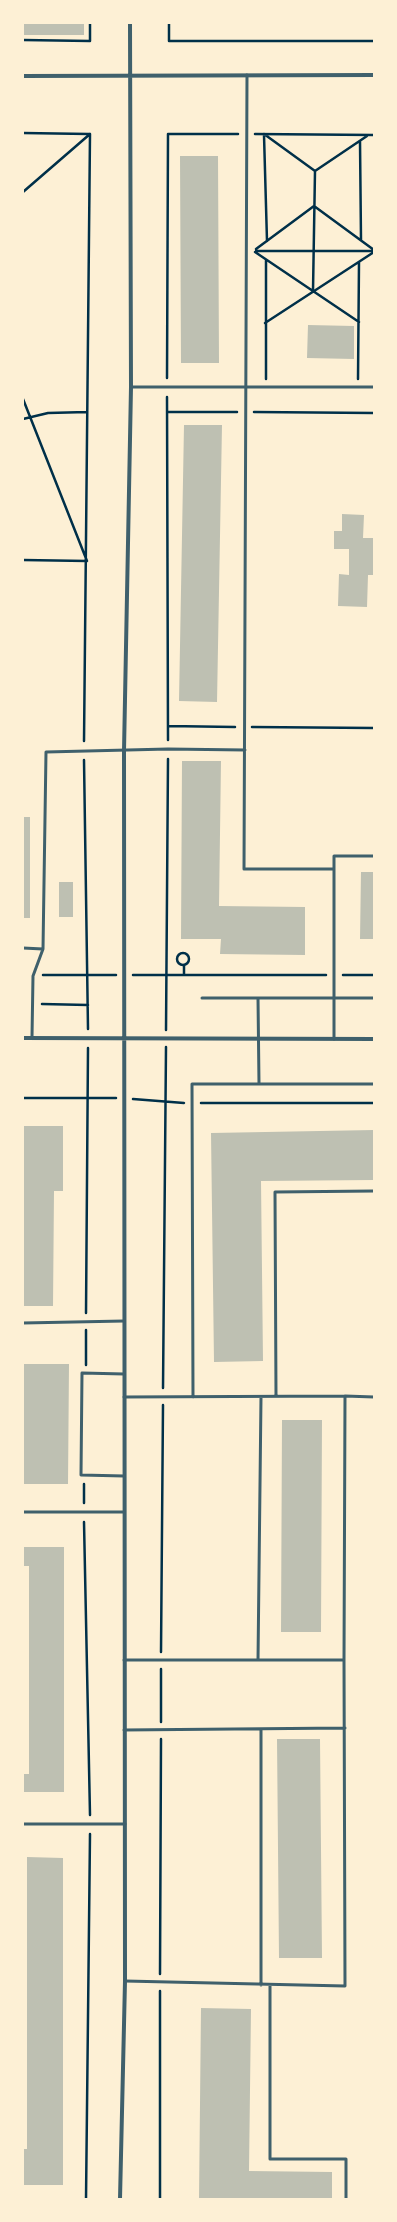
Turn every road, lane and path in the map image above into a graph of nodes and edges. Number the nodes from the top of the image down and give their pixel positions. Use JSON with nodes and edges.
{"nodes":[{"id":1,"x":90,"y":23,"type":"edge"},
{"id":2,"x":130,"y":23,"type":"edge"},
{"id":3,"x":169,"y":23,"type":"edge"},
{"id":4,"x":23,"y":40,"type":"edge"},
{"id":5,"x":374,"y":41,"type":"edge"},
{"id":6,"x":247,"y":75,"type":"junction"},
{"id":7,"x":374,"y":75,"type":"edge"},
{"id":8,"x":23,"y":76,"type":"edge"},
{"id":9,"x":130,"y":77,"type":"junction"},
{"id":10,"x":23,"y":133,"type":"edge"},
{"id":11,"x":247,"y":134,"type":"junction"},
{"id":12,"x":264,"y":134,"type":"junction"},
{"id":13,"x":374,"y":135,"type":"edge"},
{"id":14,"x":367,"y":136,"type":"junction"},
{"id":15,"x":360,"y":140,"type":"junction"},
{"id":16,"x":315,"y":171,"type":"junction"},
{"id":17,"x":23,"y":192,"type":"edge"},
{"id":18,"x":314,"y":206,"type":"junction"},
{"id":19,"x":361,"y":240,"type":"junction"},
{"id":20,"x":267,"y":241,"type":"junction"},
{"id":21,"x":314,"y":250,"type":"junction"},
{"id":22,"x":253,"y":251,"type":"junction"},
{"id":23,"x":374,"y":251,"type":"edge"},
{"id":24,"x":266,"y":260,"type":"junction"},
{"id":25,"x":360,"y":261,"type":"junction"},
{"id":26,"x":313,"y":291,"type":"junction"},
{"id":27,"x":359,"y":322,"type":"junction"},
{"id":28,"x":265,"y":323,"type":"junction"},
{"id":29,"x":266,"y":381,"type":"dead end"},
{"id":30,"x":358,"y":383,"type":"dead end"},
{"id":31,"x":131,"y":387,"type":"junction"},
{"id":32,"x":167,"y":387,"type":"junction"},
{"id":33,"x":248,"y":387,"type":"junction"},
{"id":34,"x":374,"y":387,"type":"edge"},
{"id":35,"x":23,"y":399,"type":"edge"},
{"id":36,"x":87,"y":412,"type":"dead end"},
{"id":37,"x":167,"y":412,"type":"junction"},
{"id":38,"x":248,"y":412,"type":"junction"},
{"id":39,"x":374,"y":413,"type":"edge"},
{"id":40,"x":30,"y":417,"type":"junction"},
{"id":41,"x":23,"y":419,"type":"edge"},
{"id":42,"x":23,"y":560,"type":"edge"},
{"id":43,"x":168,"y":726,"type":"junction"},
{"id":44,"x":245,"y":727,"type":"junction"},
{"id":45,"x":374,"y":728,"type":"edge"},
{"id":46,"x":168,"y":749,"type":"junction"},
{"id":47,"x":245,"y":750,"type":"junction"},
{"id":48,"x":124,"y":751,"type":"junction"},
{"id":49,"x":374,"y":856,"type":"edge"},
{"id":50,"x":334,"y":869,"type":"junction"},
{"id":51,"x":23,"y":948,"type":"edge"},
{"id":52,"x":43,"y":949,"type":"junction"},
{"id":53,"x":184,"y":965,"type":"junction"},
{"id":54,"x":166,"y":975,"type":"junction"},
{"id":55,"x":184,"y":975,"type":"junction"},
{"id":56,"x":334,"y":975,"type":"junction"},
{"id":57,"x":374,"y":975,"type":"edge"},
{"id":58,"x":33,"y":976,"type":"junction"},
{"id":59,"x":125,"y":976,"type":"junction"},
{"id":60,"x":202,"y":998,"type":"dead end"},
{"id":61,"x":258,"y":998,"type":"junction"},
{"id":62,"x":334,"y":998,"type":"junction"},
{"id":63,"x":374,"y":998,"type":"edge"},
{"id":64,"x":33,"y":1004,"type":"junction"},
{"id":65,"x":88,"y":1005,"type":"dead end"},
{"id":66,"x":32,"y":1037,"type":"junction"},
{"id":67,"x":23,"y":1038,"type":"edge"},
{"id":68,"x":125,"y":1038,"type":"junction"},
{"id":69,"x":166,"y":1039,"type":"junction"},
{"id":70,"x":258,"y":1039,"type":"junction"},
{"id":71,"x":334,"y":1039,"type":"junction"},
{"id":72,"x":374,"y":1039,"type":"edge"},
{"id":73,"x":259,"y":1084,"type":"junction"},
{"id":74,"x":374,"y":1084,"type":"edge"},
{"id":75,"x":23,"y":1098,"type":"edge"},
{"id":76,"x":125,"y":1099,"type":"junction"},
{"id":77,"x":165,"y":1102,"type":"junction"},
{"id":78,"x":192,"y":1103,"type":"junction"},
{"id":79,"x":374,"y":1103,"type":"edge"},
{"id":80,"x":374,"y":1191,"type":"edge"},
{"id":81,"x":124,"y":1321,"type":"junction"},
{"id":82,"x":23,"y":1323,"type":"edge"},
{"id":83,"x":124,"y":1374,"type":"junction"},
{"id":84,"x":163,"y":1396,"type":"junction"},
{"id":85,"x":276,"y":1396,"type":"junction"},
{"id":86,"x":344,"y":1396,"type":"junction"},
{"id":87,"x":374,"y":1396,"type":"edge"},
{"id":88,"x":124,"y":1397,"type":"junction"},
{"id":89,"x":192,"y":1397,"type":"junction"},
{"id":90,"x":261,"y":1397,"type":"junction"},
{"id":91,"x":84,"y":1476,"type":"junction"},
{"id":92,"x":124,"y":1476,"type":"junction"},
{"id":93,"x":23,"y":1512,"type":"edge"},
{"id":94,"x":84,"y":1512,"type":"junction"},
{"id":95,"x":124,"y":1512,"type":"junction"},
{"id":96,"x":124,"y":1660,"type":"junction"},
{"id":97,"x":161,"y":1660,"type":"junction"},
{"id":98,"x":258,"y":1660,"type":"junction"},
{"id":99,"x":344,"y":1660,"type":"junction"},
{"id":100,"x":161,"y":1728,"type":"junction"},
{"id":101,"x":345,"y":1728,"type":"junction"},
{"id":102,"x":261,"y":1729,"type":"junction"},
{"id":103,"x":124,"y":1730,"type":"junction"},
{"id":104,"x":23,"y":1824,"type":"edge"},
{"id":105,"x":90,"y":1824,"type":"junction"},
{"id":106,"x":125,"y":1824,"type":"junction"},
{"id":107,"x":125,"y":1981,"type":"junction"},
{"id":108,"x":160,"y":1982,"type":"junction"},
{"id":109,"x":261,"y":1985,"type":"junction"},
{"id":110,"x":270,"y":1985,"type":"junction"},
{"id":111,"x":86,"y":2199,"type":"edge"},
{"id":112,"x":120,"y":2199,"type":"edge"},
{"id":113,"x":160,"y":2199,"type":"edge"},
{"id":114,"x":346,"y":2199,"type":"edge"}],
"edges":[{"from":1,"to":4,"type":"path"},
{"from":2,"to":9,"type":"street"},
{"from":3,"to":5,"type":"path"},
{"from":6,"to":7,"type":"street"},
{"from":6,"to":9,"type":"street"},
{"from":6,"to":11,"type":"lane"},
{"from":8,"to":9,"type":"street"},
{"from":9,"to":31,"type":"street"},
{"from":10,"to":17,"type":"path"},
{"from":11,"to":12,"type":"path"},
{"from":11,"to":32,"type":"path"},
{"from":11,"to":33,"type":"lane"},
{"from":12,"to":14,"type":"path"},
{"from":12,"to":16,"type":"path"},
{"from":12,"to":20,"type":"path"},
{"from":13,"to":14,"type":"path"},
{"from":14,"to":15,"type":"path"},
{"from":15,"to":16,"type":"path"},
{"from":15,"to":19,"type":"path"},
{"from":16,"to":18,"type":"path"},
{"from":18,"to":19,"type":"path"},
{"from":18,"to":20,"type":"path"},
{"from":18,"to":21,"type":"path"},
{"from":19,"to":23,"type":"path"},
{"from":20,"to":22,"type":"path"},
{"from":21,"to":22,"type":"path"},
{"from":21,"to":23,"type":"path"},
{"from":21,"to":26,"type":"path"},
{"from":22,"to":24,"type":"path"},
{"from":23,"to":25,"type":"path"},
{"from":24,"to":26,"type":"path"},
{"from":24,"to":28,"type":"path"},
{"from":25,"to":26,"type":"path"},
{"from":25,"to":27,"type":"path"},
{"from":26,"to":27,"type":"path"},
{"from":26,"to":28,"type":"path"},
{"from":27,"to":30,"type":"path"},
{"from":28,"to":29,"type":"path"},
{"from":31,"to":32,"type":"lane"},
{"from":31,"to":48,"type":"street"},
{"from":32,"to":33,"type":"lane"},
{"from":32,"to":37,"type":"path"},
{"from":33,"to":34,"type":"lane"},
{"from":33,"to":38,"type":"lane"},
{"from":35,"to":40,"type":"path"},
{"from":36,"to":40,"type":"path"},
{"from":37,"to":38,"type":"path"},
{"from":37,"to":43,"type":"path"},
{"from":38,"to":39,"type":"path"},
{"from":38,"to":44,"type":"lane"},
{"from":40,"to":41,"type":"path"},
{"from":40,"to":42,"type":"path"},
{"from":43,"to":44,"type":"path"},
{"from":43,"to":46,"type":"path"},
{"from":44,"to":45,"type":"path"},
{"from":44,"to":47,"type":"lane"},
{"from":46,"to":47,"type":"lane"},
{"from":46,"to":48,"type":"lane"},
{"from":46,"to":54,"type":"path"},
{"from":47,"to":50,"type":"lane"},
{"from":48,"to":52,"type":"lane"},
{"from":48,"to":59,"type":"street"},
{"from":49,"to":50,"type":"lane"},
{"from":50,"to":56,"type":"lane"},
{"from":51,"to":52,"type":"lane"},
{"from":52,"to":58,"type":"lane"},
{"from":53,"to":53,"type":"path"},
{"from":53,"to":55,"type":"path"},
{"from":54,"to":55,"type":"path"},
{"from":54,"to":59,"type":"path"},
{"from":54,"to":69,"type":"path"},
{"from":55,"to":56,"type":"path"},
{"from":56,"to":57,"type":"path"},
{"from":56,"to":62,"type":"lane"},
{"from":58,"to":59,"type":"path"},
{"from":58,"to":64,"type":"lane"},
{"from":59,"to":68,"type":"street"},
{"from":60,"to":61,"type":"lane"},
{"from":61,"to":62,"type":"lane"},
{"from":61,"to":70,"type":"lane"},
{"from":62,"to":63,"type":"lane"},
{"from":62,"to":71,"type":"lane"},
{"from":64,"to":65,"type":"path"},
{"from":64,"to":66,"type":"lane"},
{"from":66,"to":67,"type":"street"},
{"from":66,"to":68,"type":"street"},
{"from":68,"to":69,"type":"street"},
{"from":68,"to":76,"type":"street"},
{"from":69,"to":70,"type":"street"},
{"from":69,"to":77,"type":"path"},
{"from":70,"to":71,"type":"street"},
{"from":70,"to":73,"type":"lane"},
{"from":71,"to":72,"type":"street"},
{"from":73,"to":74,"type":"lane"},
{"from":73,"to":78,"type":"lane"},
{"from":75,"to":76,"type":"path"},
{"from":76,"to":77,"type":"path"},
{"from":76,"to":81,"type":"street"},
{"from":77,"to":78,"type":"path"},
{"from":77,"to":84,"type":"path"},
{"from":78,"to":79,"type":"path"},
{"from":78,"to":89,"type":"lane"},
{"from":80,"to":85,"type":"lane"},
{"from":81,"to":82,"type":"lane"},
{"from":81,"to":83,"type":"street"},
{"from":83,"to":88,"type":"street"},
{"from":83,"to":91,"type":"lane"},
{"from":84,"to":88,"type":"lane"},
{"from":84,"to":89,"type":"lane"},
{"from":84,"to":97,"type":"path"},
{"from":85,"to":86,"type":"lane"},
{"from":85,"to":90,"type":"lane"},
{"from":86,"to":87,"type":"lane"},
{"from":86,"to":99,"type":"lane"},
{"from":88,"to":92,"type":"street"},
{"from":89,"to":90,"type":"lane"},
{"from":90,"to":98,"type":"lane"},
{"from":91,"to":92,"type":"lane"},
{"from":91,"to":94,"type":"path"},
{"from":92,"to":95,"type":"street"},
{"from":93,"to":94,"type":"lane"},
{"from":94,"to":95,"type":"lane"},
{"from":94,"to":105,"type":"path"},
{"from":95,"to":96,"type":"street"},
{"from":96,"to":97,"type":"lane"},
{"from":96,"to":103,"type":"street"},
{"from":97,"to":98,"type":"lane"},
{"from":97,"to":100,"type":"path"},
{"from":98,"to":99,"type":"lane"},
{"from":99,"to":101,"type":"lane"},
{"from":100,"to":102,"type":"lane"},
{"from":100,"to":103,"type":"lane"},
{"from":100,"to":108,"type":"path"},
{"from":101,"to":102,"type":"lane"},
{"from":101,"to":110,"type":"lane"},
{"from":102,"to":109,"type":"lane"},
{"from":103,"to":106,"type":"street"},
{"from":104,"to":105,"type":"lane"},
{"from":105,"to":106,"type":"lane"},
{"from":105,"to":111,"type":"path"},
{"from":106,"to":107,"type":"street"},
{"from":107,"to":108,"type":"lane"},
{"from":107,"to":112,"type":"street"},
{"from":108,"to":109,"type":"lane"},
{"from":108,"to":113,"type":"path"},
{"from":109,"to":110,"type":"lane"},
{"from":110,"to":114,"type":"lane"}]}
